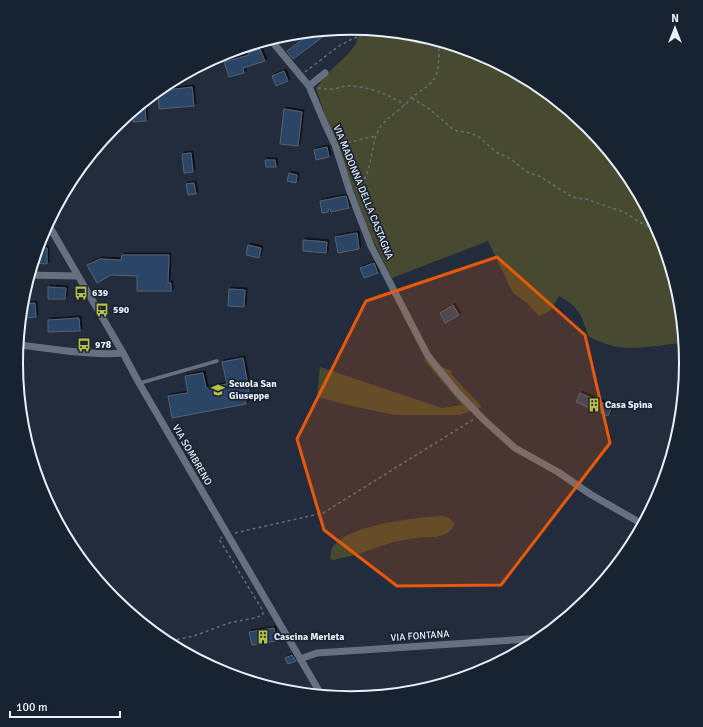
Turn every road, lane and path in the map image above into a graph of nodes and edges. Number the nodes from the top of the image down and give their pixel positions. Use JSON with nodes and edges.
{"nodes":[{"id":1,"x":361,"y":35,"type":"edge"},
{"id":2,"x":274,"y":44,"type":"edge"},
{"id":3,"x":439,"y":47,"type":"edge"},
{"id":4,"x":325,"y":73,"type":"dead end"},
{"id":5,"x":301,"y":75,"type":"junction"},
{"id":6,"x":310,"y":88,"type":"junction"},
{"id":7,"x":412,"y":98,"type":"junction"},
{"id":8,"x":405,"y":105,"type":"junction"},
{"id":9,"x":375,"y":136,"type":"junction"},
{"id":10,"x":335,"y":145,"type":"junction"},
{"id":11,"x":350,"y":192,"type":"junction"},
{"id":12,"x":650,"y":227,"type":"edge"},
{"id":13,"x":52,"y":230,"type":"edge"},
{"id":14,"x":35,"y":275,"type":"edge"},
{"id":15,"x":78,"y":276,"type":"junction"},
{"id":16,"x":24,"y":345,"type":"edge"},
{"id":17,"x":123,"y":353,"type":"junction"},
{"id":18,"x":217,"y":361,"type":"dead end"},
{"id":19,"x":138,"y":383,"type":"junction"},
{"id":20,"x":478,"y":413,"type":"junction"},
{"id":21,"x":639,"y":522,"type":"edge"},
{"id":22,"x":227,"y":534,"type":"junction"},
{"id":23,"x":531,"y":639,"type":"edge"},
{"id":24,"x":174,"y":640,"type":"edge"},
{"id":25,"x":300,"y":659,"type":"junction"},
{"id":26,"x":318,"y":690,"type":"edge"}],
"edges":[{"from":1,"to":5,"type":"path"},
{"from":2,"to":5,"type":"street","name":"VIA MADONNA DELLA CASTAGNA"},
{"from":3,"to":7,"type":"path"},
{"from":4,"to":6,"type":"street"},
{"from":5,"to":6,"type":"street","name":"VIA MADONNA DELLA CASTAGNA"},
{"from":6,"to":8,"type":"path"},
{"from":6,"to":10,"type":"street","name":"VIA MADONNA DELLA CASTAGNA"},
{"from":7,"to":8,"type":"path"},
{"from":7,"to":12,"type":"path"},
{"from":8,"to":9,"type":"path"},
{"from":9,"to":10,"type":"path"},
{"from":9,"to":11,"type":"path"},
{"from":10,"to":11,"type":"street","name":"VIA MADONNA DELLA CASTAGNA"},
{"from":11,"to":20,"type":"street","name":"VIA MADONNA DELLA CASTAGNA"},
{"from":13,"to":15,"type":"street","name":"VIA SOMBRENO"},
{"from":14,"to":15,"type":"street"},
{"from":15,"to":17,"type":"street","name":"VIA SOMBRENO"},
{"from":16,"to":17,"type":"street"},
{"from":17,"to":19,"type":"street","name":"VIA SOMBRENO"},
{"from":18,"to":19,"type":"lane"},
{"from":19,"to":22,"type":"street","name":"VIA SOMBRENO"},
{"from":20,"to":21,"type":"street","name":"VIA MADONNA DELLA CASTAGNA"},
{"from":20,"to":22,"type":"path"},
{"from":22,"to":24,"type":"path"},
{"from":22,"to":25,"type":"street","name":"VIA SOMBRENO"},
{"from":23,"to":25,"type":"street","name":"VIA FONTANA"},
{"from":25,"to":26,"type":"street","name":"VIA SOMBRENO"}]}
